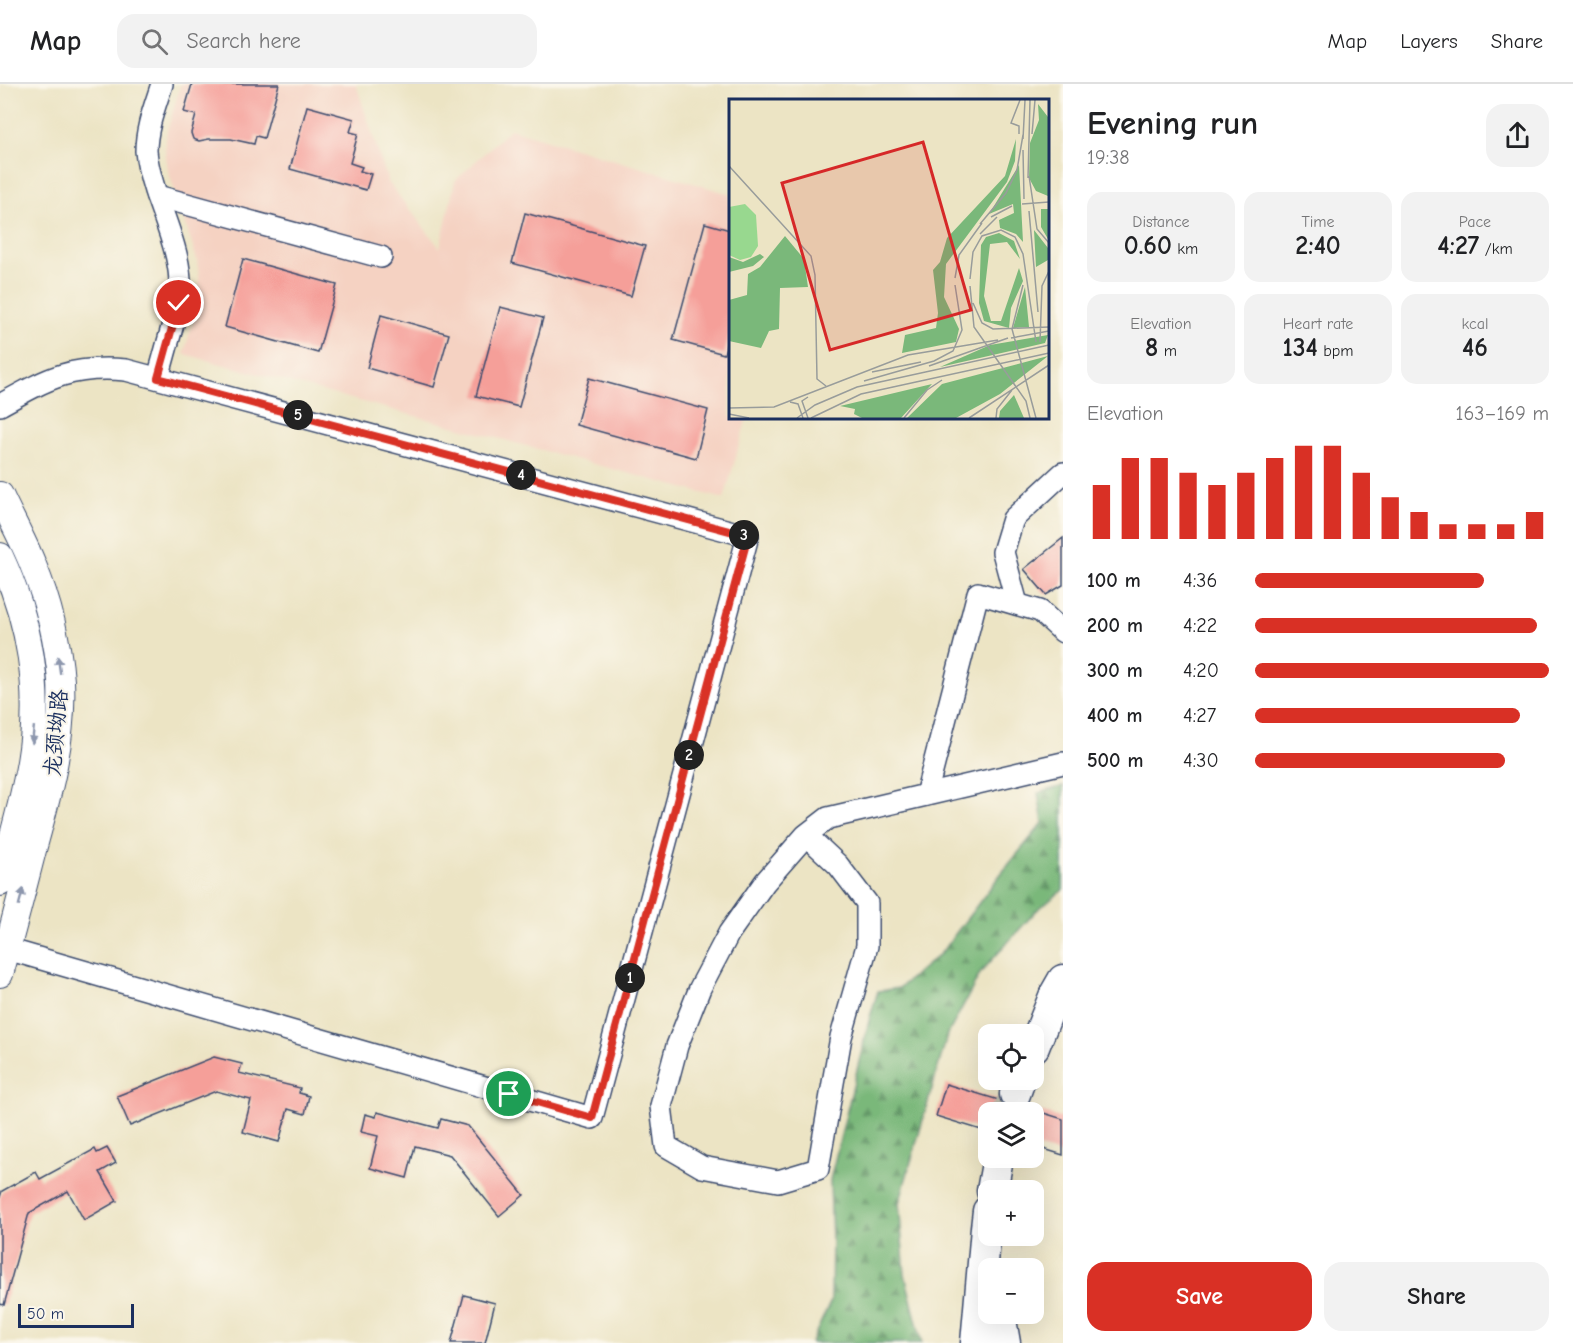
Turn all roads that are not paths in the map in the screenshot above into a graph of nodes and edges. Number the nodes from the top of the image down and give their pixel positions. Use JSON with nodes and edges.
{"nodes":[{"id":1,"x":162,"y":84,"type":"edge"},
{"id":2,"x":157,"y":196,"type":"junction"},
{"id":3,"x":381,"y":257,"type":"dead end"},
{"id":4,"x":158,"y":378,"type":"junction"},
{"id":5,"x":0,"y":405,"type":"edge"},
{"id":6,"x":1063,"y":473,"type":"edge"},
{"id":7,"x":0,"y":495,"type":"edge"},
{"id":8,"x":0,"y":556,"type":"edge"},
{"id":9,"x":1017,"y":604,"type":"junction"},
{"id":10,"x":1063,"y":632,"type":"edge"},
{"id":11,"x":1063,"y":763,"type":"edge"},
{"id":12,"x":926,"y":795,"type":"junction"},
{"id":13,"x":806,"y":835,"type":"junction"},
{"id":14,"x":0,"y":883,"type":"edge"},
{"id":15,"x":3,"y":948,"type":"edge"},
{"id":16,"x":0,"y":974,"type":"edge"},
{"id":17,"x":1063,"y":980,"type":"edge"},
{"id":18,"x":1043,"y":1024,"type":"edge"},
{"id":19,"x":985,"y":1246,"type":"edge"},
{"id":20,"x":1002,"y":1324,"type":"edge"},
{"id":21,"x":976,"y":1343,"type":"edge"},
{"id":22,"x":1005,"y":1343,"type":"edge"}],
"edges":[{"from":1,"to":2,"type":"street"},
{"from":2,"to":3,"type":"street"},
{"from":2,"to":4,"type":"street"},
{"from":4,"to":5,"type":"street"},
{"from":4,"to":15,"type":"street"},
{"from":6,"to":9,"type":"street"},
{"from":15,"to":7,"type":"main road","name":"龙颈坳路","one_way":true},
{"from":8,"to":14,"type":"main road","name":"龙颈坳路","one_way":true},
{"from":9,"to":10,"type":"street"},
{"from":9,"to":12,"type":"street"},
{"from":11,"to":12,"type":"street"},
{"from":12,"to":13,"type":"street"},
{"from":13,"to":13,"type":"street"},
{"from":15,"to":16,"type":"main road","name":"龙颈坳路"},
{"from":17,"to":18,"type":"highway"},
{"from":19,"to":21,"type":"highway"},
{"from":20,"to":22,"type":"highway"}]}
